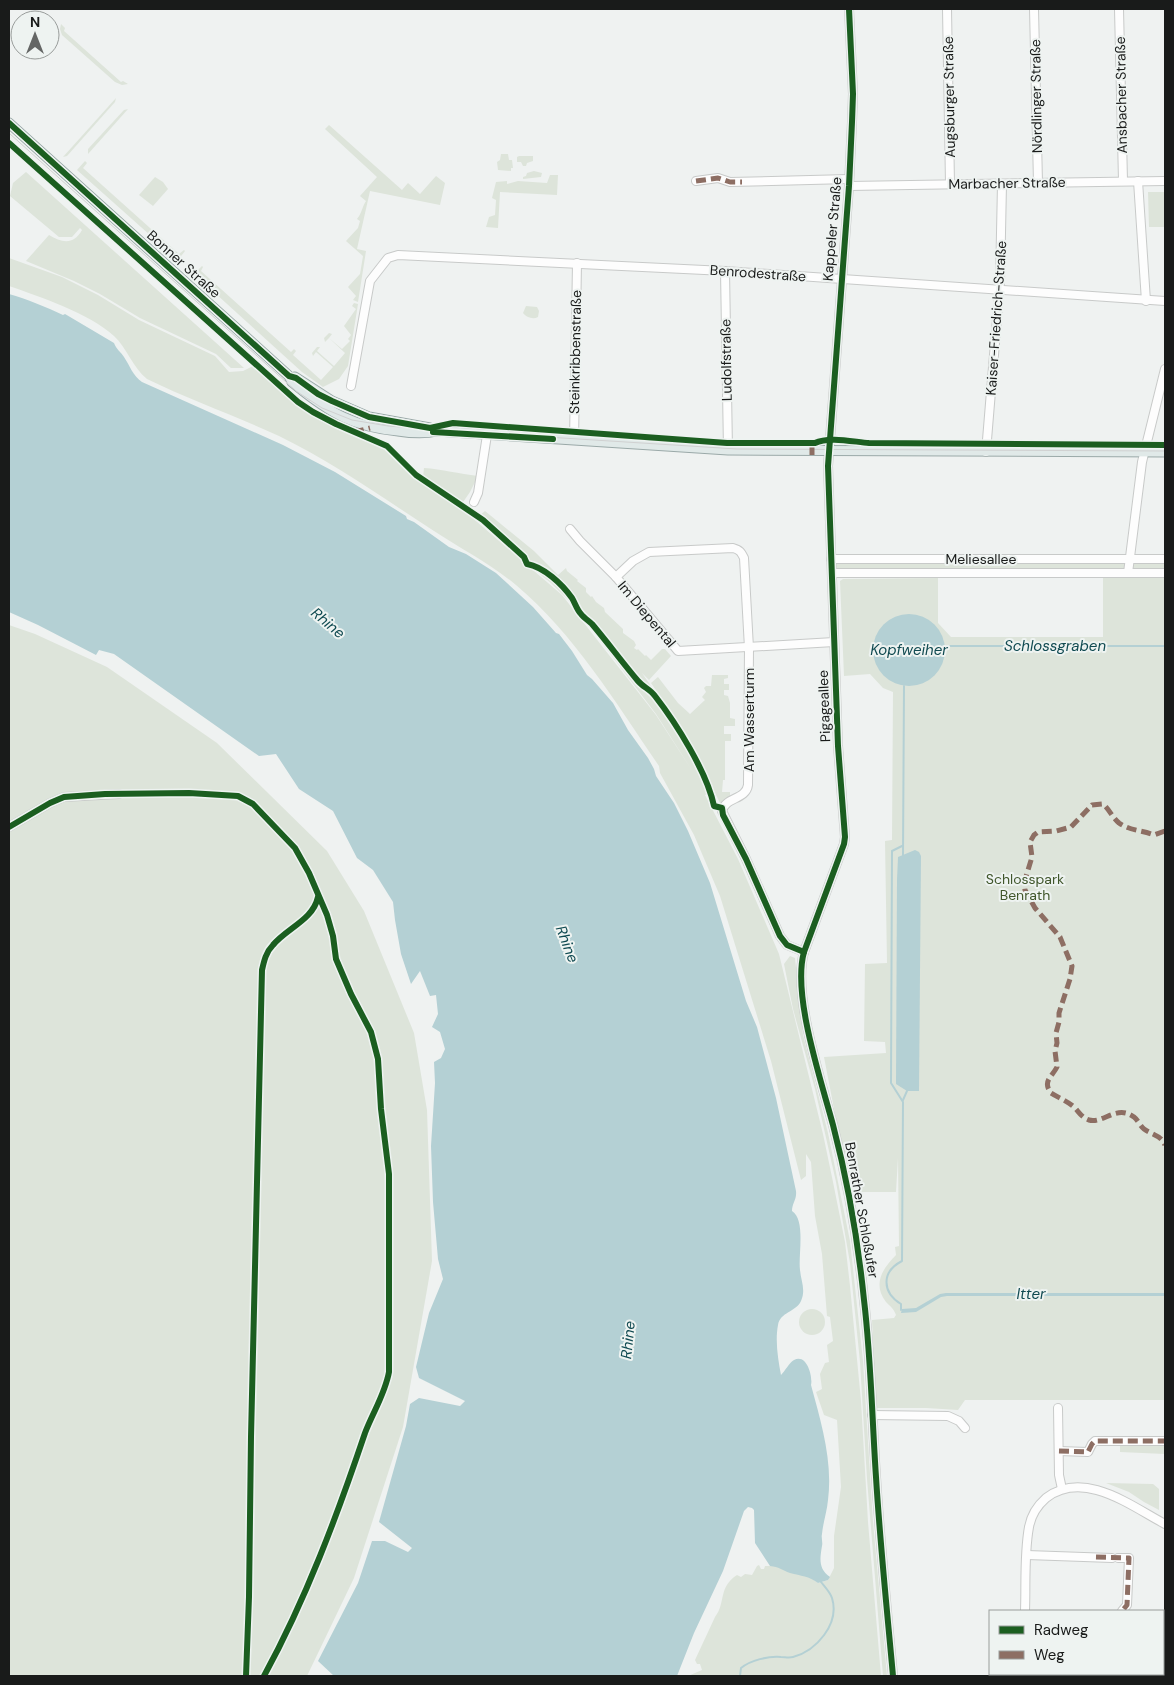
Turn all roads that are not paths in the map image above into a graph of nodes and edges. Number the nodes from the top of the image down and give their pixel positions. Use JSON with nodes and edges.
{"nodes":[{"id":1,"x":849,"y":9,"type":"edge"},
{"id":2,"x":948,"y":9,"type":"edge"},
{"id":3,"x":1034,"y":9,"type":"edge"},
{"id":4,"x":1119,"y":9,"type":"edge"},
{"id":5,"x":9,"y":123,"type":"edge"},
{"id":6,"x":696,"y":181,"type":"dead end"},
{"id":7,"x":1123,"y":181,"type":"junction"},
{"id":8,"x":1138,"y":181,"type":"junction"},
{"id":9,"x":1165,"y":181,"type":"edge"},
{"id":10,"x":849,"y":182,"type":"junction"},
{"id":11,"x":1038,"y":183,"type":"junction"},
{"id":12,"x":950,"y":184,"type":"junction"},
{"id":13,"x":1002,"y":184,"type":"junction"},
{"id":14,"x":576,"y":263,"type":"junction"},
{"id":15,"x":725,"y":271,"type":"junction"},
{"id":16,"x":841,"y":278,"type":"junction"},
{"id":17,"x":1000,"y":290,"type":"junction"},
{"id":18,"x":1146,"y":301,"type":"junction"},
{"id":19,"x":1165,"y":301,"type":"edge"},
{"id":20,"x":1165,"y":370,"type":"edge"},
{"id":21,"x":289,"y":376,"type":"junction"},
{"id":22,"x":351,"y":386,"type":"dead end"},
{"id":23,"x":437,"y":431,"type":"junction"},
{"id":24,"x":487,"y":435,"type":"junction"},
{"id":25,"x":574,"y":440,"type":"junction"},
{"id":26,"x":728,"y":450,"type":"junction"},
{"id":27,"x":828,"y":451,"type":"junction"},
{"id":28,"x":986,"y":452,"type":"junction"},
{"id":29,"x":1144,"y":452,"type":"junction"},
{"id":30,"x":1165,"y":452,"type":"edge"},
{"id":31,"x":474,"y":502,"type":"dead end"},
{"id":32,"x":570,"y":529,"type":"dead end"},
{"id":33,"x":831,"y":559,"type":"junction"},
{"id":34,"x":1131,"y":559,"type":"junction"},
{"id":35,"x":1165,"y":559,"type":"edge"},
{"id":36,"x":832,"y":573,"type":"junction"},
{"id":37,"x":1128,"y":573,"type":"junction"},
{"id":38,"x":1165,"y":573,"type":"edge"},
{"id":39,"x":616,"y":577,"type":"junction"},
{"id":40,"x":834,"y":642,"type":"junction"},
{"id":41,"x":749,"y":648,"type":"junction"},
{"id":42,"x":119,"y":794,"type":"dead end"},
{"id":43,"x":9,"y":827,"type":"edge"},
{"id":44,"x":804,"y":952,"type":"junction"},
{"id":45,"x":1058,"y":1408,"type":"dead end"},
{"id":46,"x":872,"y":1415,"type":"junction"},
{"id":47,"x":965,"y":1428,"type":"dead end"},
{"id":48,"x":1165,"y":1442,"type":"edge"},
{"id":49,"x":1059,"y":1451,"type":"junction"},
{"id":50,"x":1062,"y":1489,"type":"junction"},
{"id":51,"x":1165,"y":1524,"type":"edge"},
{"id":52,"x":1027,"y":1555,"type":"junction"},
{"id":53,"x":1025,"y":1610,"type":"edge"},
{"id":54,"x":1123,"y":1610,"type":"edge"},
{"id":55,"x":893,"y":1676,"type":"edge"}],
"edges":[{"from":1,"to":10,"type":"street","name":"Kappeler Straße"},
{"from":2,"to":12,"type":"street","name":"Augsburger Straße"},
{"from":3,"to":11,"type":"street","name":"Nördlinger Straße"},
{"from":4,"to":7,"type":"street","name":"Ansbacher Straße"},
{"from":5,"to":21,"type":"main road","name":"Bonner Straße"},
{"from":6,"to":10,"type":"street","name":"Marbacher Straße"},
{"from":7,"to":8,"type":"street","name":"Marbacher Straße"},
{"from":7,"to":11,"type":"street","name":"Marbacher Straße"},
{"from":8,"to":9,"type":"street","name":"Marbacher Straße"},
{"from":8,"to":18,"type":"street"},
{"from":10,"to":12,"type":"street","name":"Marbacher Straße"},
{"from":10,"to":16,"type":"street","name":"Kappeler Straße"},
{"from":11,"to":13,"type":"street","name":"Marbacher Straße"},
{"from":12,"to":13,"type":"street","name":"Marbacher Straße"},
{"from":13,"to":17,"type":"street","name":"Kaiser-Friedrich-Straße"},
{"from":14,"to":15,"type":"street","name":"Benrodestraße"},
{"from":14,"to":22,"type":"street","name":"Benrodestraße"},
{"from":14,"to":25,"type":"street","name":"Steinkribbenstraße"},
{"from":15,"to":16,"type":"street","name":"Benrodestraße"},
{"from":15,"to":26,"type":"street","name":"Ludolfstraße"},
{"from":16,"to":17,"type":"street","name":"Benrodestraße"},
{"from":16,"to":27,"type":"street","name":"Kappeler Straße"},
{"from":17,"to":18,"type":"street","name":"Benrodestraße"},
{"from":17,"to":28,"type":"street","name":"Kaiser-Friedrich-Straße"},
{"from":18,"to":19,"type":"street","name":"Benrodestraße"},
{"from":20,"to":29,"type":"street"},
{"from":21,"to":23,"type":"main road","name":"Bonner Straße"},
{"from":21,"to":23,"type":"main road","name":"Bonner Straße"},
{"from":23,"to":24,"type":"main road"},
{"from":24,"to":25,"type":"main road"},
{"from":24,"to":31,"type":"street"},
{"from":25,"to":26,"type":"main road"},
{"from":26,"to":27,"type":"main road"},
{"from":27,"to":28,"type":"main road"},
{"from":27,"to":33,"type":"street","name":"Pigageallee"},
{"from":28,"to":29,"type":"main road"},
{"from":29,"to":30,"type":"main road"},
{"from":29,"to":34,"type":"street"},
{"from":32,"to":39,"type":"street","name":"Im Diepental"},
{"from":33,"to":34,"type":"street","name":"Meliesallee"},
{"from":33,"to":36,"type":"street","name":"Pigageallee"},
{"from":34,"to":35,"type":"street","name":"Meliesallee"},
{"from":34,"to":37,"type":"street"},
{"from":36,"to":37,"type":"street","name":"Meliesallee"},
{"from":36,"to":40,"type":"street","name":"Pigageallee"},
{"from":37,"to":38,"type":"street","name":"Meliesallee"},
{"from":39,"to":41,"type":"street","name":"Im Diepental"},
{"from":39,"to":41,"type":"street"},
{"from":40,"to":41,"type":"street","name":"Im Diepental"},
{"from":40,"to":44,"type":"street","name":"Pigageallee"},
{"from":41,"to":44,"type":"street","name":"Am Wasserturm"},
{"from":42,"to":43,"type":"street"},
{"from":44,"to":46,"type":"street","name":"Benrather Schloßufer"},
{"from":45,"to":49,"type":"street"},
{"from":46,"to":47,"type":"street"},
{"from":46,"to":55,"type":"street","name":"Benrather Schloßufer"},
{"from":48,"to":49,"type":"street"},
{"from":49,"to":50,"type":"street"},
{"from":50,"to":51,"type":"street"},
{"from":50,"to":52,"type":"street"},
{"from":52,"to":53,"type":"street"},
{"from":52,"to":54,"type":"street"}]}
